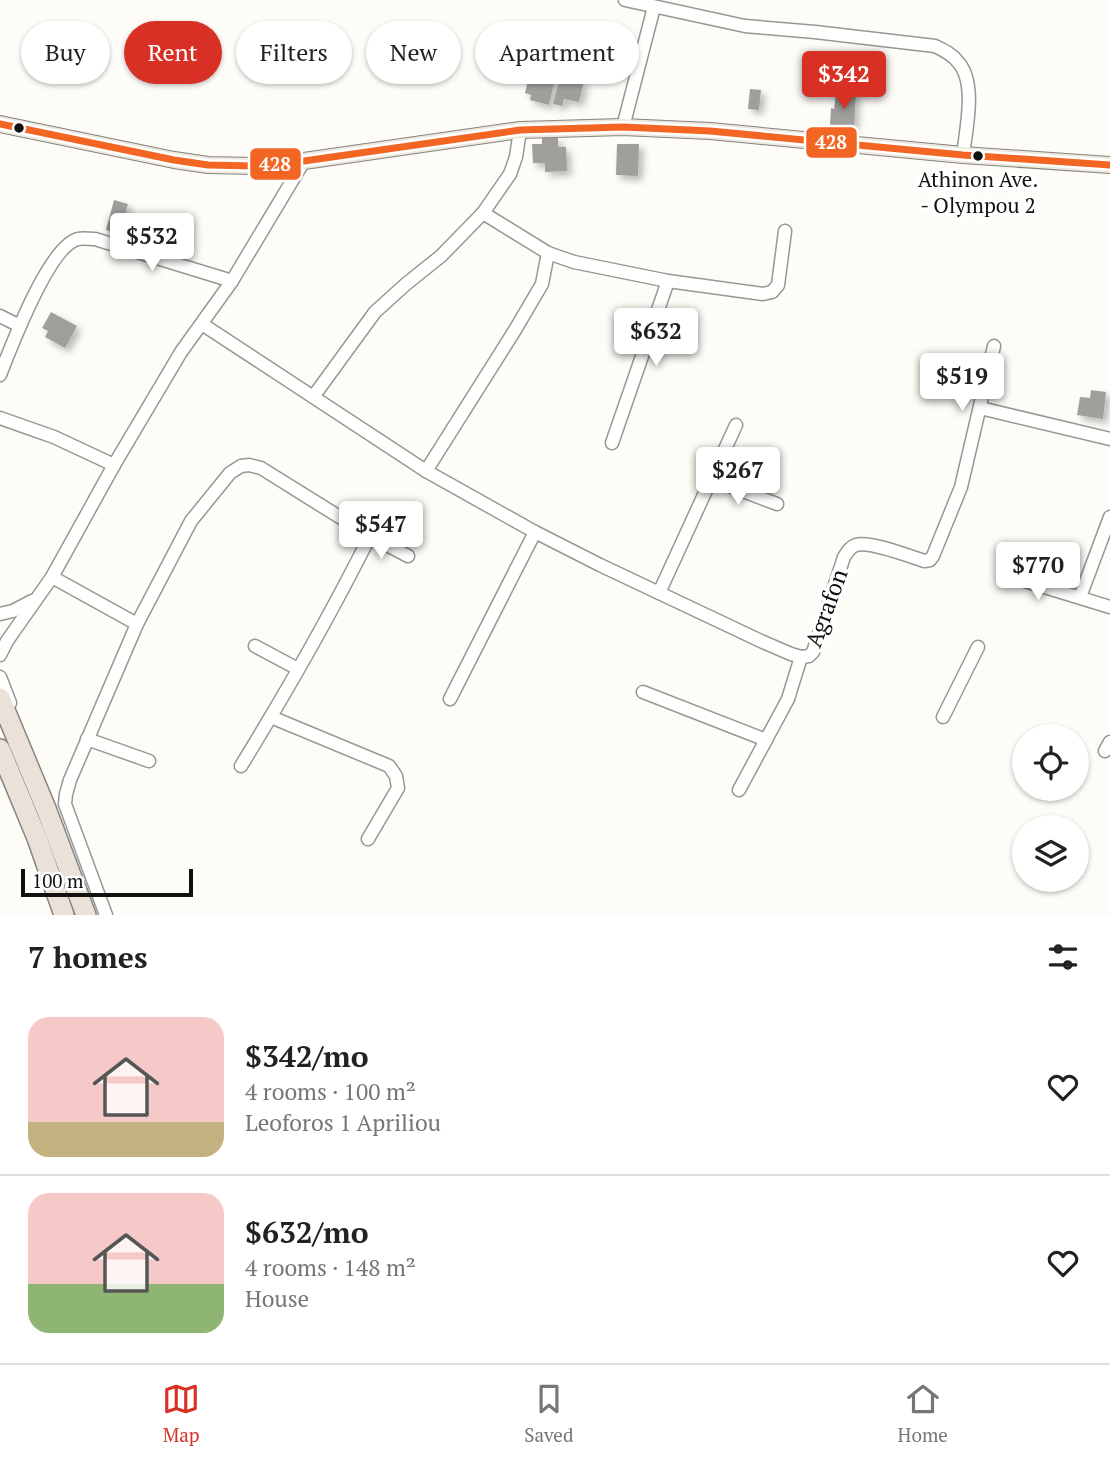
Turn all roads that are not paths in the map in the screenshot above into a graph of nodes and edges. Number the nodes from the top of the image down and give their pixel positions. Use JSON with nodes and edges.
{"nodes":[{"id":1,"x":625,"y":0,"type":"edge"},
{"id":2,"x":654,"y":7,"type":"junction"},
{"id":3,"x":0,"y":124,"type":"edge"},
{"id":4,"x":623,"y":127,"type":"junction"},
{"id":5,"x":520,"y":130,"type":"junction"},
{"id":6,"x":963,"y":155,"type":"junction"},
{"id":7,"x":304,"y":161,"type":"junction"},
{"id":8,"x":1110,"y":165,"type":"edge"},
{"id":9,"x":484,"y":213,"type":"junction"},
{"id":10,"x":785,"y":231,"type":"dead end"},
{"id":11,"x":548,"y":253,"type":"junction"},
{"id":12,"x":232,"y":281,"type":"junction"},
{"id":13,"x":668,"y":281,"type":"junction"},
{"id":14,"x":0,"y":316,"type":"edge"},
{"id":15,"x":202,"y":324,"type":"junction"},
{"id":16,"x":20,"y":326,"type":"junction"},
{"id":17,"x":994,"y":346,"type":"dead end"},
{"id":18,"x":0,"y":375,"type":"edge"},
{"id":19,"x":313,"y":397,"type":"junction"},
{"id":20,"x":980,"y":408,"type":"junction"},
{"id":21,"x":0,"y":418,"type":"edge"},
{"id":22,"x":736,"y":425,"type":"dead end"},
{"id":23,"x":1110,"y":439,"type":"edge"},
{"id":24,"x":612,"y":443,"type":"dead end"},
{"id":25,"x":114,"y":465,"type":"junction"},
{"id":26,"x":426,"y":471,"type":"junction"},
{"id":27,"x":711,"y":479,"type":"junction"},
{"id":28,"x":776,"y":504,"type":"dead end"},
{"id":29,"x":1110,"y":517,"type":"edge"},
{"id":30,"x":535,"y":532,"type":"junction"},
{"id":31,"x":370,"y":536,"type":"junction"},
{"id":32,"x":408,"y":556,"type":"dead end"},
{"id":33,"x":1005,"y":575,"type":"dead end"},
{"id":34,"x":52,"y":577,"type":"junction"},
{"id":35,"x":659,"y":593,"type":"junction"},
{"id":36,"x":1080,"y":597,"type":"junction"},
{"id":37,"x":37,"y":598,"type":"junction"},
{"id":38,"x":1110,"y":607,"type":"edge"},
{"id":39,"x":0,"y":614,"type":"edge"},
{"id":40,"x":137,"y":624,"type":"junction"},
{"id":41,"x":255,"y":646,"type":"dead end"},
{"id":42,"x":978,"y":647,"type":"dead end"},
{"id":43,"x":0,"y":655,"type":"edge"},
{"id":44,"x":801,"y":657,"type":"junction"},
{"id":45,"x":298,"y":669,"type":"junction"},
{"id":46,"x":0,"y":677,"type":"edge"},
{"id":47,"x":643,"y":692,"type":"dead end"},
{"id":48,"x":0,"y":698,"type":"edge"},
{"id":49,"x":450,"y":699,"type":"dead end"},
{"id":50,"x":271,"y":717,"type":"junction"},
{"id":51,"x":943,"y":717,"type":"dead end"},
{"id":52,"x":87,"y":739,"type":"junction"},
{"id":53,"x":766,"y":740,"type":"junction"},
{"id":54,"x":0,"y":749,"type":"edge"},
{"id":55,"x":149,"y":761,"type":"dead end"},
{"id":56,"x":28,"y":765,"type":"junction"},
{"id":57,"x":241,"y":766,"type":"dead end"},
{"id":58,"x":739,"y":790,"type":"dead end"},
{"id":59,"x":368,"y":839,"type":"dead end"},
{"id":60,"x":64,"y":915,"type":"edge"},
{"id":61,"x":86,"y":915,"type":"edge"},
{"id":62,"x":106,"y":915,"type":"edge"}],
"edges":[{"from":1,"to":2,"type":"street"},
{"from":2,"to":4,"type":"street"},
{"from":2,"to":6,"type":"street"},
{"from":3,"to":7,"type":"main road"},
{"from":4,"to":5,"type":"main road"},
{"from":4,"to":6,"type":"main road"},
{"from":5,"to":7,"type":"main road"},
{"from":5,"to":9,"type":"street"},
{"from":6,"to":8,"type":"main road"},
{"from":7,"to":12,"type":"street"},
{"from":9,"to":11,"type":"street"},
{"from":9,"to":19,"type":"street"},
{"from":10,"to":13,"type":"street"},
{"from":11,"to":13,"type":"street"},
{"from":11,"to":26,"type":"street"},
{"from":12,"to":15,"type":"street"},
{"from":12,"to":16,"type":"street"},
{"from":13,"to":24,"type":"street"},
{"from":14,"to":16,"type":"street"},
{"from":15,"to":19,"type":"street"},
{"from":15,"to":25,"type":"street"},
{"from":16,"to":18,"type":"street"},
{"from":17,"to":20,"type":"street"},
{"from":19,"to":26,"type":"street"},
{"from":20,"to":23,"type":"street"},
{"from":20,"to":44,"type":"street","name":"Agrafon"},
{"from":21,"to":25,"type":"street"},
{"from":22,"to":27,"type":"street"},
{"from":25,"to":34,"type":"street"},
{"from":26,"to":30,"type":"street"},
{"from":27,"to":28,"type":"street"},
{"from":27,"to":35,"type":"street"},
{"from":29,"to":36,"type":"street"},
{"from":30,"to":35,"type":"street"},
{"from":30,"to":49,"type":"street"},
{"from":31,"to":32,"type":"street"},
{"from":31,"to":40,"type":"street"},
{"from":31,"to":45,"type":"street"},
{"from":33,"to":36,"type":"street"},
{"from":34,"to":37,"type":"street"},
{"from":34,"to":40,"type":"street"},
{"from":35,"to":44,"type":"street"},
{"from":36,"to":38,"type":"street"},
{"from":37,"to":39,"type":"street"},
{"from":37,"to":43,"type":"street"},
{"from":40,"to":52,"type":"street"},
{"from":41,"to":45,"type":"street"},
{"from":42,"to":51,"type":"street"},
{"from":44,"to":53,"type":"street"},
{"from":45,"to":50,"type":"street"},
{"from":46,"to":56,"type":"street"},
{"from":47,"to":53,"type":"street"},
{"from":48,"to":56,"type":"highway"},
{"from":50,"to":57,"type":"street"},
{"from":50,"to":59,"type":"street"},
{"from":52,"to":55,"type":"street"},
{"from":52,"to":62,"type":"street"},
{"from":53,"to":58,"type":"street"},
{"from":54,"to":60,"type":"highway"},
{"from":56,"to":61,"type":"highway"}]}
